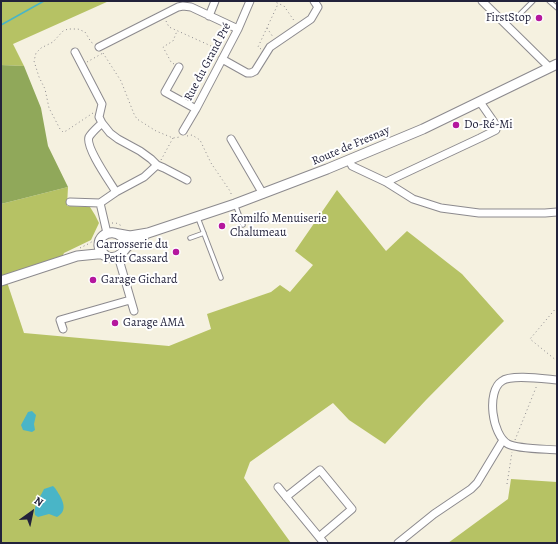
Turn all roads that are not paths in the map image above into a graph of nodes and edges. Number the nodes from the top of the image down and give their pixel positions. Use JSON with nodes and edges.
{"nodes":[{"id":1,"x":215,"y":1,"type":"edge"},
{"id":2,"x":250,"y":1,"type":"edge"},
{"id":3,"x":314,"y":1,"type":"edge"},
{"id":4,"x":482,"y":1,"type":"edge"},
{"id":5,"x":533,"y":1,"type":"edge"},
{"id":6,"x":549,"y":1,"type":"edge"},
{"id":7,"x":557,"y":8,"type":"edge"},
{"id":8,"x":209,"y":16,"type":"junction"},
{"id":9,"x":515,"y":19,"type":"dead end"},
{"id":10,"x":238,"y":29,"type":"junction"},
{"id":11,"x":99,"y":48,"type":"road end"},
{"id":12,"x":75,"y":52,"type":"dead end"},
{"id":13,"x":223,"y":56,"type":"junction"},
{"id":14,"x":553,"y":66,"type":"edge"},
{"id":15,"x":179,"y":67,"type":"road end"},
{"id":16,"x":480,"y":102,"type":"junction"},
{"id":17,"x":196,"y":109,"type":"junction"},
{"id":18,"x":102,"y":123,"type":"junction"},
{"id":19,"x":183,"y":131,"type":"dead end"},
{"id":20,"x":231,"y":139,"type":"dead end"},
{"id":21,"x":349,"y":160,"type":"junction"},
{"id":22,"x":158,"y":165,"type":"junction"},
{"id":23,"x":187,"y":180,"type":"dead end"},
{"id":24,"x":386,"y":182,"type":"junction"},
{"id":25,"x":116,"y":192,"type":"junction"},
{"id":26,"x":263,"y":194,"type":"junction"},
{"id":27,"x":70,"y":202,"type":"dead end"},
{"id":28,"x":100,"y":203,"type":"junction"},
{"id":29,"x":236,"y":204,"type":"junction"},
{"id":30,"x":557,"y":212,"type":"edge"},
{"id":31,"x":198,"y":216,"type":"junction"},
{"id":32,"x":243,"y":225,"type":"dead end"},
{"id":33,"x":106,"y":229,"type":"junction"},
{"id":34,"x":123,"y":232,"type":"junction"},
{"id":35,"x":148,"y":233,"type":"junction"},
{"id":36,"x":204,"y":234,"type":"junction"},
{"id":37,"x":190,"y":238,"type":"dead end"},
{"id":38,"x":97,"y":241,"type":"junction"},
{"id":39,"x":124,"y":248,"type":"junction"},
{"id":40,"x":77,"y":253,"type":"junction"},
{"id":41,"x":104,"y":254,"type":"junction"},
{"id":42,"x":118,"y":256,"type":"junction"},
{"id":43,"x":220,"y":278,"type":"dead end"},
{"id":44,"x":1,"y":281,"type":"edge"},
{"id":45,"x":130,"y":300,"type":"junction"},
{"id":46,"x":134,"y":311,"type":"dead end"},
{"id":47,"x":64,"y":329,"type":"dead end"},
{"id":48,"x":557,"y":378,"type":"edge"},
{"id":49,"x":503,"y":440,"type":"junction"},
{"id":50,"x":557,"y":450,"type":"edge"},
{"id":51,"x":278,"y":487,"type":"dead end"},
{"id":52,"x":286,"y":497,"type":"junction"},
{"id":53,"x":322,"y":540,"type":"edge"},
{"id":54,"x":398,"y":543,"type":"edge"}],
"edges":[{"from":1,"to":8,"type":"street"},
{"from":2,"to":10,"type":"street","name":"Rue du Grand Pré"},
{"from":3,"to":13,"type":"street"},
{"from":4,"to":14,"type":"street"},
{"from":5,"to":9,"type":"lane"},
{"from":6,"to":7,"type":"lane"},
{"from":8,"to":10,"type":"street"},
{"from":8,"to":11,"type":"street"},
{"from":10,"to":13,"type":"street","name":"Rue du Grand Pré"},
{"from":12,"to":18,"type":"street"},
{"from":13,"to":17,"type":"street","name":"Rue du Grand Pré"},
{"from":14,"to":16,"type":"street","name":"Route de Fresnay"},
{"from":15,"to":17,"type":"street"},
{"from":16,"to":21,"type":"street","name":"Route de Fresnay"},
{"from":16,"to":24,"type":"street"},
{"from":17,"to":19,"type":"street","name":"Rue du Grand Pré"},
{"from":18,"to":22,"type":"street"},
{"from":18,"to":25,"type":"street"},
{"from":20,"to":26,"type":"street"},
{"from":21,"to":24,"type":"street"},
{"from":21,"to":26,"type":"street","name":"Route de Fresnay"},
{"from":22,"to":23,"type":"street"},
{"from":22,"to":25,"type":"street"},
{"from":24,"to":30,"type":"street"},
{"from":25,"to":28,"type":"street"},
{"from":26,"to":29,"type":"street","name":"Route de Fresnay"},
{"from":27,"to":28,"type":"street"},
{"from":28,"to":33,"type":"street"},
{"from":29,"to":31,"type":"street","name":"Route de Fresnay"},
{"from":29,"to":32,"type":"lane"},
{"from":31,"to":35,"type":"street","name":"Route de Fresnay"},
{"from":31,"to":36,"type":"lane"},
{"from":33,"to":34,"type":"street","name":"Route de Fresnay"},
{"from":33,"to":38,"type":"street"},
{"from":34,"to":35,"type":"street","name":"Route de Fresnay"},
{"from":34,"to":39,"type":"street"},
{"from":35,"to":39,"type":"street","name":"Route de Fresnay"},
{"from":36,"to":37,"type":"lane"},
{"from":36,"to":43,"type":"lane"},
{"from":38,"to":40,"type":"street"},
{"from":38,"to":41,"type":"street"},
{"from":39,"to":42,"type":"street"},
{"from":40,"to":41,"type":"street"},
{"from":40,"to":44,"type":"street"},
{"from":41,"to":42,"type":"street"},
{"from":42,"to":45,"type":"street"},
{"from":45,"to":46,"type":"street"},
{"from":45,"to":47,"type":"street"},
{"from":48,"to":49,"type":"street"},
{"from":49,"to":50,"type":"street"},
{"from":49,"to":54,"type":"street"},
{"from":51,"to":52,"type":"street"},
{"from":52,"to":53,"type":"street"},
{"from":52,"to":53,"type":"street"}]}
